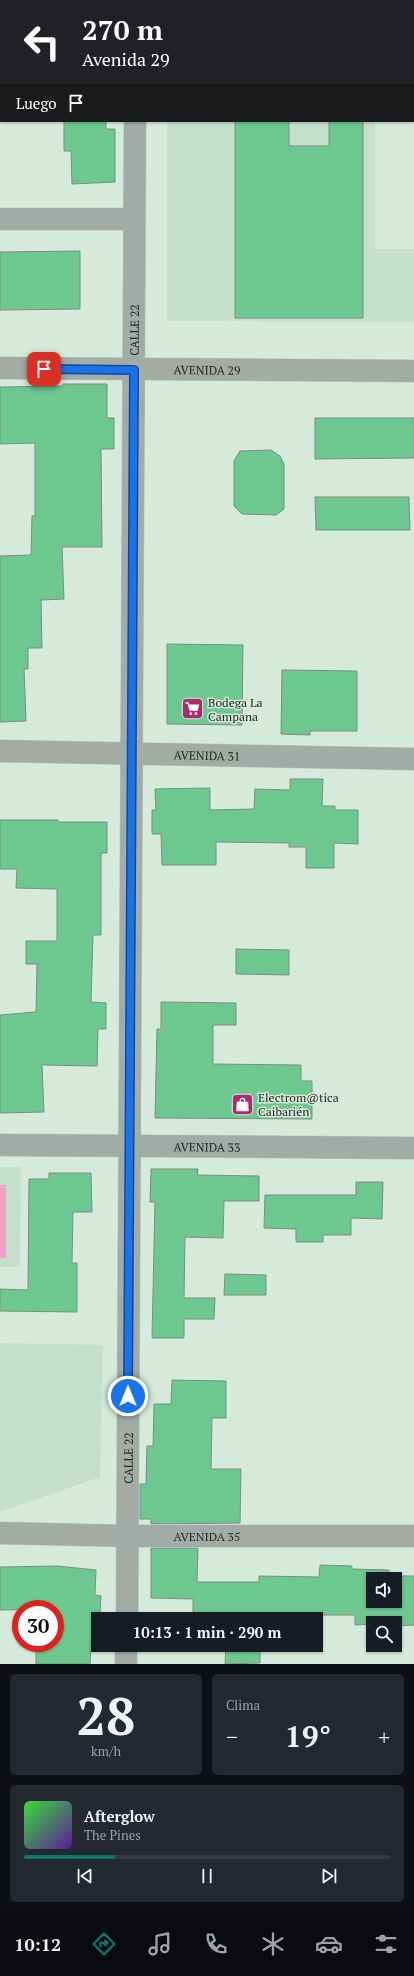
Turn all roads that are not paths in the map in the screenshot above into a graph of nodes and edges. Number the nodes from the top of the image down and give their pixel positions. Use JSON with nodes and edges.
{"nodes":[{"id":1,"x":135,"y":122,"type":"edge"},
{"id":2,"x":0,"y":219,"type":"edge"},
{"id":3,"x":134,"y":219,"type":"junction"},
{"id":4,"x":0,"y":368,"type":"edge"},
{"id":5,"x":134,"y":370,"type":"junction"},
{"id":6,"x":414,"y":372,"type":"edge"},
{"id":7,"x":0,"y":751,"type":"edge"},
{"id":8,"x":132,"y":755,"type":"junction"},
{"id":9,"x":414,"y":759,"type":"edge"},
{"id":10,"x":0,"y":1145,"type":"edge"},
{"id":11,"x":130,"y":1146,"type":"junction"},
{"id":12,"x":414,"y":1148,"type":"edge"},
{"id":13,"x":0,"y":1533,"type":"edge"},
{"id":14,"x":127,"y":1536,"type":"junction"},
{"id":15,"x":414,"y":1536,"type":"edge"},
{"id":16,"x":126,"y":1612,"type":"edge"},
{"id":17,"x":126,"y":1652,"type":"edge"},
{"id":18,"x":126,"y":1664,"type":"edge"}],
"edges":[{"from":1,"to":3,"type":"street","name":"CALLE 22"},
{"from":2,"to":3,"type":"street"},
{"from":3,"to":5,"type":"street","name":"CALLE 22"},
{"from":4,"to":5,"type":"street","name":"AVENIDA 29"},
{"from":5,"to":6,"type":"street","name":"AVENIDA 29"},
{"from":5,"to":8,"type":"street","name":"CALLE 22"},
{"from":7,"to":8,"type":"street","name":"AVENIDA 31"},
{"from":8,"to":9,"type":"street","name":"AVENIDA 31"},
{"from":8,"to":11,"type":"street","name":"CALLE 22"},
{"from":10,"to":11,"type":"street","name":"AVENIDA 33"},
{"from":11,"to":12,"type":"street","name":"AVENIDA 33"},
{"from":11,"to":14,"type":"street","name":"CALLE 22"},
{"from":13,"to":14,"type":"street","name":"AVENIDA 35"},
{"from":14,"to":15,"type":"street","name":"AVENIDA 35"},
{"from":14,"to":16,"type":"street","name":"CALLE 22"},
{"from":17,"to":18,"type":"street"}]}
